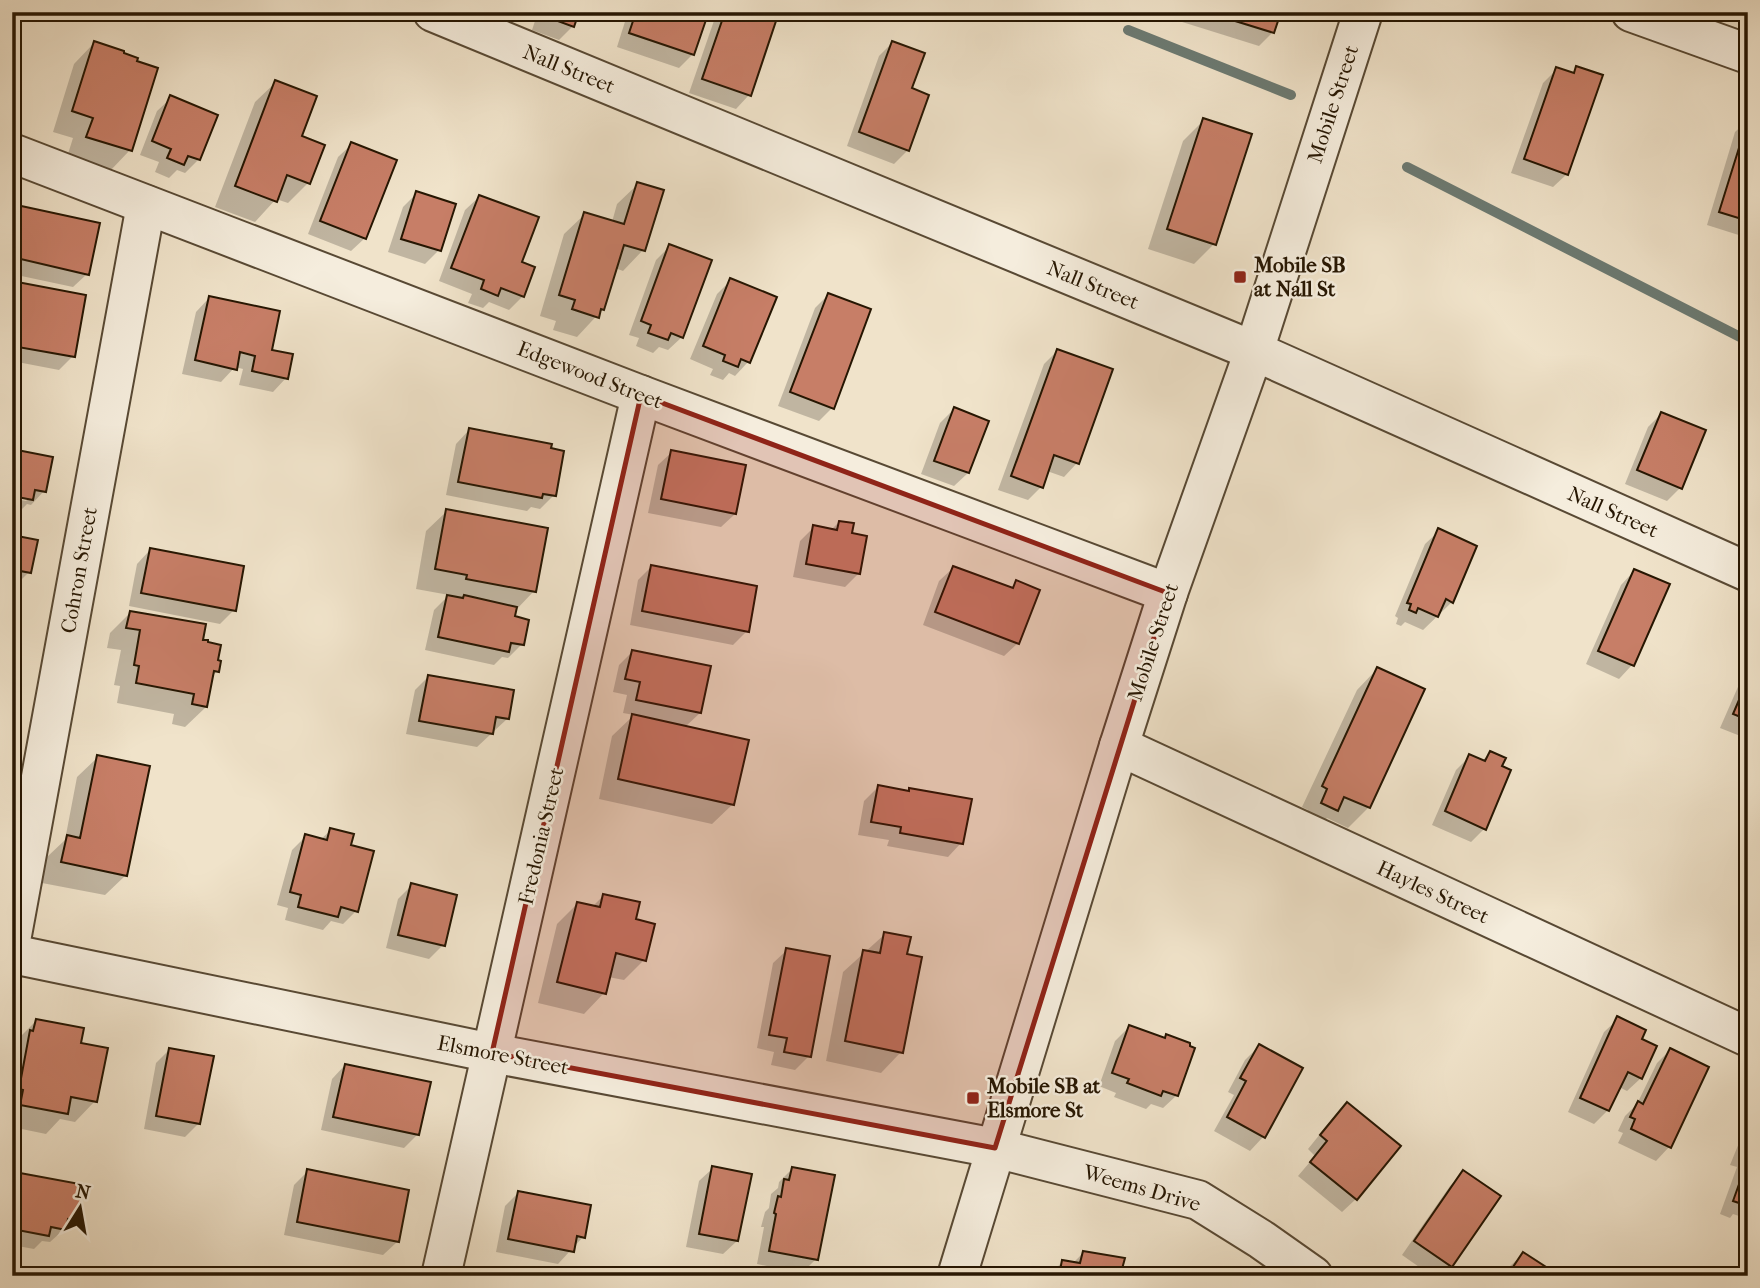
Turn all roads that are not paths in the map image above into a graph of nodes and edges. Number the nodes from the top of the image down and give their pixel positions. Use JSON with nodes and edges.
{"nodes":[{"id":1,"x":433,"y":12,"type":"edge"},
{"id":2,"x":1363,"y":12,"type":"edge"},
{"id":3,"x":1631,"y":12,"type":"edge"},
{"id":4,"x":1748,"y":54,"type":"edge"},
{"id":5,"x":12,"y":153,"type":"edge"},
{"id":6,"x":146,"y":205,"type":"junction"},
{"id":7,"x":1254,"y":351,"type":"junction"},
{"id":8,"x":641,"y":395,"type":"junction"},
{"id":9,"x":1748,"y":572,"type":"edge"},
{"id":10,"x":1168,"y":593,"type":"junction"},
{"id":11,"x":1119,"y":746,"type":"junction"},
{"id":12,"x":12,"y":935,"type":"edge"},
{"id":13,"x":12,"y":954,"type":"edge"},
{"id":14,"x":1748,"y":1037,"type":"edge"},
{"id":15,"x":492,"y":1053,"type":"junction"},
{"id":16,"x":995,"y":1148,"type":"junction"},
{"id":17,"x":441,"y":1276,"type":"edge"},
{"id":18,"x":957,"y":1276,"type":"edge"},
{"id":19,"x":1313,"y":1276,"type":"edge"}],
"edges":[{"from":1,"to":7,"type":"street","name":"Nall Street"},
{"from":2,"to":7,"type":"street","name":"Mobile Street"},
{"from":3,"to":4,"type":"street"},
{"from":5,"to":6,"type":"street","name":"Edgewood Street"},
{"from":6,"to":8,"type":"street","name":"Edgewood Street"},
{"from":6,"to":12,"type":"street","name":"Cohron Street"},
{"from":7,"to":9,"type":"street","name":"Nall Street"},
{"from":7,"to":10,"type":"street","name":"Mobile Street"},
{"from":8,"to":10,"type":"street","name":"Edgewood Street"},
{"from":8,"to":15,"type":"street","name":"Fredonia Street"},
{"from":10,"to":11,"type":"street","name":"Mobile Street"},
{"from":11,"to":14,"type":"street","name":"Hayles Street"},
{"from":11,"to":16,"type":"street","name":"Mobile Street"},
{"from":13,"to":15,"type":"street","name":"Elsmore Street"},
{"from":15,"to":16,"type":"street","name":"Elsmore Street"},
{"from":15,"to":17,"type":"street","name":"Fredonia Street"},
{"from":16,"to":18,"type":"street","name":"Mobile Street"},
{"from":16,"to":19,"type":"street","name":"Weems Drive"}]}
